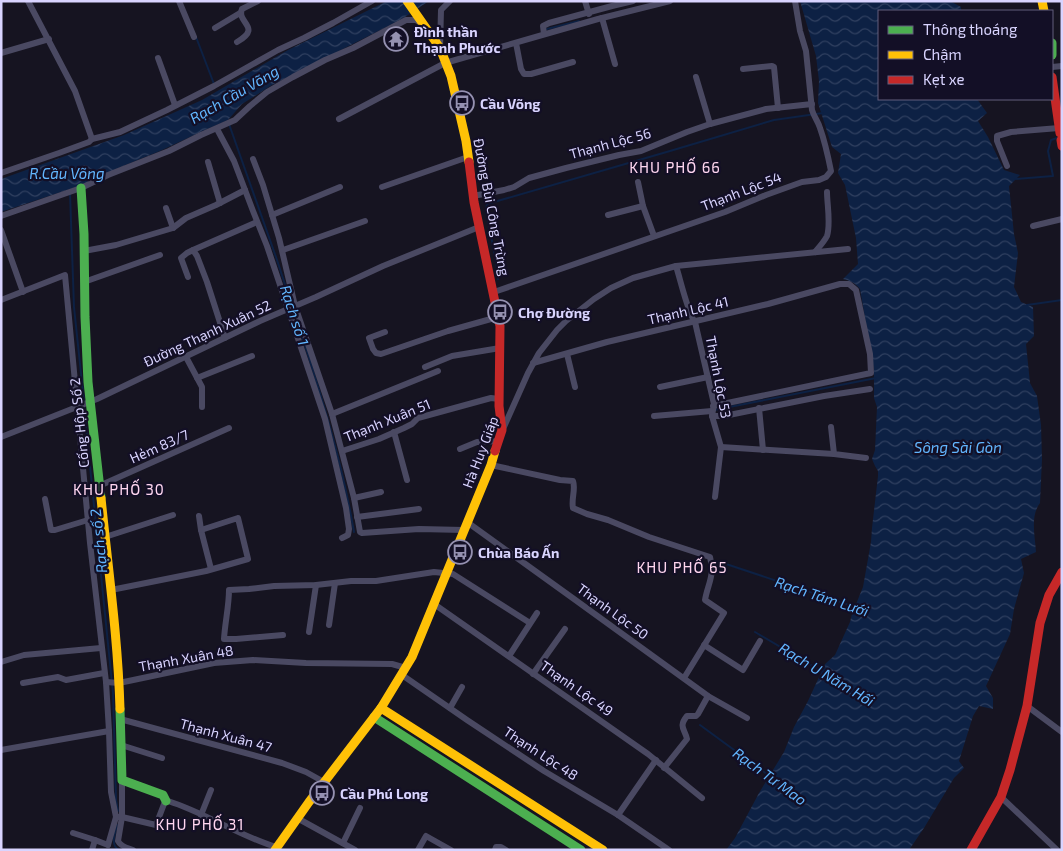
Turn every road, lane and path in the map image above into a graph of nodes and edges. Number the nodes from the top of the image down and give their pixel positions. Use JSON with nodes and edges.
{"nodes":[{"id":1,"x":28,"y":1,"type":"edge"},
{"id":2,"x":179,"y":1,"type":"edge"},
{"id":3,"x":258,"y":1,"type":"edge"},
{"id":4,"x":372,"y":1,"type":"edge"},
{"id":5,"x":407,"y":1,"type":"edge"},
{"id":6,"x":450,"y":1,"type":"edge"},
{"id":7,"x":585,"y":1,"type":"edge"},
{"id":8,"x":633,"y":1,"type":"edge"},
{"id":9,"x":670,"y":1,"type":"edge"},
{"id":10,"x":795,"y":1,"type":"edge"},
{"id":11,"x":240,"y":13,"type":"junction"},
{"id":12,"x":590,"y":17,"type":"junction"},
{"id":13,"x":602,"y":18,"type":"junction"},
{"id":14,"x":425,"y":26,"type":"junction"},
{"id":15,"x":214,"y":28,"type":"dead end"},
{"id":16,"x":194,"y":37,"type":"dead end"},
{"id":17,"x":49,"y":39,"type":"junction"},
{"id":18,"x":237,"y":42,"type":"dead end"},
{"id":19,"x":516,"y":42,"type":"junction"},
{"id":20,"x":440,"y":48,"type":"junction"},
{"id":21,"x":1,"y":53,"type":"edge"},
{"id":22,"x":158,"y":58,"type":"dead end"},
{"id":23,"x":573,"y":62,"type":"dead end"},
{"id":24,"x":445,"y":63,"type":"junction"},
{"id":25,"x":615,"y":64,"type":"dead end"},
{"id":26,"x":743,"y":69,"type":"dead end"},
{"id":27,"x":696,"y":77,"type":"dead end"},
{"id":28,"x":1053,"y":84,"type":"edge"},
{"id":29,"x":175,"y":105,"type":"junction"},
{"id":30,"x":778,"y":108,"type":"junction"},
{"id":31,"x":813,"y":111,"type":"junction"},
{"id":32,"x":339,"y":119,"type":"dead end"},
{"id":33,"x":710,"y":124,"type":"junction"},
{"id":34,"x":217,"y":129,"type":"junction"},
{"id":35,"x":1060,"y":137,"type":"edge"},
{"id":36,"x":92,"y":139,"type":"junction"},
{"id":37,"x":468,"y":157,"type":"junction"},
{"id":38,"x":253,"y":159,"type":"dead end"},
{"id":39,"x":208,"y":162,"type":"dead end"},
{"id":40,"x":1007,"y":166,"type":"dead end"},
{"id":41,"x":1,"y":173,"type":"edge"},
{"id":42,"x":638,"y":182,"type":"dead end"},
{"id":43,"x":340,"y":187,"type":"dead end"},
{"id":44,"x":382,"y":187,"type":"dead end"},
{"id":45,"x":74,"y":190,"type":"junction"},
{"id":46,"x":245,"y":190,"type":"junction"},
{"id":47,"x":827,"y":192,"type":"dead end"},
{"id":48,"x":474,"y":196,"type":"junction"},
{"id":49,"x":220,"y":203,"type":"junction"},
{"id":50,"x":643,"y":206,"type":"junction"},
{"id":51,"x":166,"y":208,"type":"dead end"},
{"id":52,"x":272,"y":215,"type":"junction"},
{"id":53,"x":608,"y":215,"type":"dead end"},
{"id":54,"x":1,"y":216,"type":"edge"},
{"id":55,"x":1062,"y":219,"type":"edge"},
{"id":56,"x":365,"y":221,"type":"dead end"},
{"id":57,"x":257,"y":222,"type":"junction"},
{"id":58,"x":1033,"y":226,"type":"dead end"},
{"id":59,"x":479,"y":227,"type":"junction"},
{"id":60,"x":173,"y":228,"type":"junction"},
{"id":61,"x":1,"y":230,"type":"edge"},
{"id":62,"x":654,"y":236,"type":"junction"},
{"id":63,"x":848,"y":249,"type":"dead end"},
{"id":64,"x":194,"y":250,"type":"junction"},
{"id":65,"x":283,"y":250,"type":"junction"},
{"id":66,"x":84,"y":251,"type":"junction"},
{"id":67,"x":815,"y":252,"type":"junction"},
{"id":68,"x":160,"y":255,"type":"dead end"},
{"id":69,"x":676,"y":266,"type":"junction"},
{"id":70,"x":188,"y":277,"type":"dead end"},
{"id":71,"x":84,"y":282,"type":"junction"},
{"id":72,"x":23,"y":292,"type":"junction"},
{"id":73,"x":494,"y":292,"type":"junction"},
{"id":74,"x":1,"y":300,"type":"edge"},
{"id":75,"x":292,"y":307,"type":"junction"},
{"id":76,"x":498,"y":317,"type":"junction"},
{"id":77,"x":694,"y":320,"type":"junction"},
{"id":78,"x":386,"y":332,"type":"dead end"},
{"id":79,"x":225,"y":338,"type":"junction"},
{"id":80,"x":500,"y":348,"type":"junction"},
{"id":81,"x":567,"y":354,"type":"junction"},
{"id":82,"x":252,"y":356,"type":"dead end"},
{"id":83,"x":186,"y":357,"type":"junction"},
{"id":84,"x":533,"y":363,"type":"junction"},
{"id":85,"x":425,"y":367,"type":"dead end"},
{"id":86,"x":438,"y":370,"type":"dead end"},
{"id":87,"x":708,"y":377,"type":"junction"},
{"id":88,"x":197,"y":378,"type":"junction"},
{"id":89,"x":821,"y":384,"type":"junction"},
{"id":90,"x":576,"y":387,"type":"dead end"},
{"id":91,"x":660,"y":387,"type":"dead end"},
{"id":92,"x":870,"y":389,"type":"dead end"},
{"id":93,"x":824,"y":395,"type":"junction"},
{"id":94,"x":499,"y":399,"type":"junction"},
{"id":95,"x":91,"y":402,"type":"junction"},
{"id":96,"x":78,"y":407,"type":"junction"},
{"id":97,"x":202,"y":407,"type":"dead end"},
{"id":98,"x":759,"y":408,"type":"junction"},
{"id":99,"x":713,"y":411,"type":"junction"},
{"id":100,"x":332,"y":414,"type":"junction"},
{"id":101,"x":654,"y":416,"type":"dead end"},
{"id":102,"x":832,"y":427,"type":"dead end"},
{"id":103,"x":229,"y":428,"type":"dead end"},
{"id":104,"x":502,"y":430,"type":"junction"},
{"id":105,"x":394,"y":432,"type":"junction"},
{"id":106,"x":1,"y":437,"type":"edge"},
{"id":107,"x":499,"y":441,"type":"junction"},
{"id":108,"x":721,"y":447,"type":"junction"},
{"id":109,"x":460,"y":449,"type":"dead end"},
{"id":110,"x":763,"y":450,"type":"junction"},
{"id":111,"x":342,"y":451,"type":"junction"},
{"id":112,"x":834,"y":454,"type":"junction"},
{"id":113,"x":866,"y":458,"type":"dead end"},
{"id":114,"x":491,"y":465,"type":"junction"},
{"id":115,"x":407,"y":480,"type":"dead end"},
{"id":116,"x":99,"y":486,"type":"junction"},
{"id":117,"x":380,"y":492,"type":"dead end"},
{"id":118,"x":715,"y":497,"type":"dead end"},
{"id":119,"x":354,"y":498,"type":"junction"},
{"id":120,"x":45,"y":499,"type":"dead end"},
{"id":121,"x":419,"y":509,"type":"dead end"},
{"id":122,"x":173,"y":515,"type":"dead end"},
{"id":123,"x":199,"y":516,"type":"dead end"},
{"id":124,"x":357,"y":517,"type":"junction"},
{"id":125,"x":88,"y":520,"type":"junction"},
{"id":126,"x":465,"y":526,"type":"junction"},
{"id":127,"x":201,"y":530,"type":"junction"},
{"id":128,"x":105,"y":537,"type":"junction"},
{"id":129,"x":342,"y":538,"type":"dead end"},
{"id":130,"x":211,"y":569,"type":"junction"},
{"id":131,"x":1062,"y":572,"type":"edge"},
{"id":132,"x":447,"y":573,"type":"junction"},
{"id":133,"x":335,"y":583,"type":"junction"},
{"id":134,"x":316,"y":585,"type":"junction"},
{"id":135,"x":111,"y":590,"type":"junction"},
{"id":136,"x":434,"y":604,"type":"junction"},
{"id":137,"x":537,"y":613,"type":"dead end"},
{"id":138,"x":530,"y":623,"type":"junction"},
{"id":139,"x":329,"y":625,"type":"dead end"},
{"id":140,"x":566,"y":629,"type":"dead end"},
{"id":141,"x":309,"y":632,"type":"dead end"},
{"id":142,"x":283,"y":635,"type":"dead end"},
{"id":143,"x":760,"y":641,"type":"dead end"},
{"id":144,"x":704,"y":645,"type":"junction"},
{"id":145,"x":101,"y":648,"type":"junction"},
{"id":146,"x":509,"y":656,"type":"junction"},
{"id":147,"x":1,"y":662,"type":"edge"},
{"id":148,"x":404,"y":671,"type":"junction"},
{"id":149,"x":104,"y":673,"type":"junction"},
{"id":150,"x":533,"y":674,"type":"junction"},
{"id":151,"x":684,"y":678,"type":"junction"},
{"id":152,"x":106,"y":682,"type":"junction"},
{"id":153,"x":22,"y":683,"type":"dead end"},
{"id":154,"x":119,"y":683,"type":"junction"},
{"id":155,"x":462,"y":687,"type":"dead end"},
{"id":156,"x":708,"y":696,"type":"junction"},
{"id":157,"x":1028,"y":706,"type":"junction"},
{"id":158,"x":381,"y":708,"type":"junction"},
{"id":159,"x":450,"y":708,"type":"junction"},
{"id":160,"x":374,"y":717,"type":"junction"},
{"id":161,"x":746,"y":718,"type":"dead end"},
{"id":162,"x":120,"y":719,"type":"junction"},
{"id":163,"x":108,"y":731,"type":"junction"},
{"id":164,"x":1062,"y":732,"type":"edge"},
{"id":165,"x":121,"y":745,"type":"junction"},
{"id":166,"x":1,"y":750,"type":"edge"},
{"id":167,"x":162,"y":758,"type":"dead end"},
{"id":168,"x":656,"y":760,"type":"junction"},
{"id":169,"x":664,"y":768,"type":"junction"},
{"id":170,"x":122,"y":780,"type":"junction"},
{"id":171,"x":324,"y":782,"type":"junction"},
{"id":172,"x":211,"y":790,"type":"dead end"},
{"id":173,"x":1001,"y":797,"type":"junction"},
{"id":174,"x":702,"y":798,"type":"dead end"},
{"id":175,"x":166,"y":801,"type":"junction"},
{"id":176,"x":360,"y":808,"type":"dead end"},
{"id":177,"x":201,"y":814,"type":"junction"},
{"id":178,"x":618,"y":815,"type":"junction"},
{"id":179,"x":119,"y":817,"type":"junction"},
{"id":180,"x":297,"y":818,"type":"junction"},
{"id":181,"x":73,"y":833,"type":"dead end"},
{"id":182,"x":95,"y":840,"type":"junction"},
{"id":183,"x":343,"y":843,"type":"junction"},
{"id":184,"x":109,"y":848,"type":"edge"},
{"id":185,"x":275,"y":848,"type":"edge"},
{"id":186,"x":92,"y":850,"type":"edge"},
{"id":187,"x":134,"y":850,"type":"edge"},
{"id":188,"x":355,"y":850,"type":"edge"},
{"id":189,"x":418,"y":850,"type":"edge"},
{"id":190,"x":451,"y":850,"type":"edge"},
{"id":191,"x":495,"y":850,"type":"edge"},
{"id":192,"x":506,"y":850,"type":"edge"},
{"id":193,"x":581,"y":850,"type":"edge"},
{"id":194,"x":603,"y":850,"type":"edge"},
{"id":195,"x":669,"y":850,"type":"edge"},
{"id":196,"x":971,"y":850,"type":"edge"},
{"id":197,"x":1057,"y":850,"type":"edge"}],
"edges":[{"from":1,"to":17,"type":"street"},
{"from":2,"to":16,"type":"street"},
{"from":3,"to":11,"type":"street"},
{"from":4,"to":29,"type":"street"},
{"from":5,"to":14,"type":"street","name":"Đường Bùi Công Trừng"},
{"from":6,"to":20,"type":"street"},
{"from":7,"to":12,"type":"street"},
{"from":8,"to":12,"type":"street"},
{"from":9,"to":13,"type":"street"},
{"from":10,"to":31,"type":"street","name":"Thạnh Lộc 54"},
{"from":11,"to":15,"type":"street"},
{"from":11,"to":18,"type":"street"},
{"from":12,"to":13,"type":"street"},
{"from":12,"to":19,"type":"street"},
{"from":13,"to":25,"type":"street"},
{"from":14,"to":20,"type":"street","name":"Đường Bùi Công Trừng"},
{"from":14,"to":34,"type":"street"},
{"from":17,"to":21,"type":"street"},
{"from":17,"to":36,"type":"street"},
{"from":19,"to":23,"type":"street"},
{"from":19,"to":24,"type":"street"},
{"from":20,"to":24,"type":"street","name":"Đường Bùi Công Trừng"},
{"from":22,"to":29,"type":"street"},
{"from":24,"to":32,"type":"street"},
{"from":24,"to":37,"type":"street","name":"Đường Bùi Công Trừng"},
{"from":26,"to":30,"type":"street"},
{"from":27,"to":33,"type":"street"},
{"from":28,"to":35,"type":"street"},
{"from":29,"to":36,"type":"street"},
{"from":30,"to":31,"type":"street","name":"Thạnh Lộc 56"},
{"from":30,"to":33,"type":"street","name":"Thạnh Lộc 56"},
{"from":31,"to":62,"type":"street","name":"Thạnh Lộc 54"},
{"from":33,"to":48,"type":"street","name":"Thạnh Lộc 56"},
{"from":34,"to":45,"type":"street"},
{"from":34,"to":46,"type":"street"},
{"from":35,"to":40,"type":"street"},
{"from":36,"to":41,"type":"street"},
{"from":37,"to":44,"type":"street"},
{"from":37,"to":48,"type":"street","name":"Đường Bùi Công Trừng"},
{"from":38,"to":52,"type":"street"},
{"from":39,"to":49,"type":"street"},
{"from":42,"to":50,"type":"street"},
{"from":43,"to":52,"type":"street"},
{"from":45,"to":54,"type":"street"},
{"from":45,"to":66,"type":"street","name":"Cống Hộp Số 2"},
{"from":46,"to":49,"type":"street"},
{"from":46,"to":57,"type":"street"},
{"from":47,"to":67,"type":"street"},
{"from":48,"to":59,"type":"street","name":"Đường Bùi Công Trừng"},
{"from":49,"to":60,"type":"street"},
{"from":50,"to":53,"type":"street"},
{"from":50,"to":62,"type":"street"},
{"from":51,"to":60,"type":"street"},
{"from":52,"to":65,"type":"street"},
{"from":55,"to":58,"type":"street"},
{"from":56,"to":65,"type":"street"},
{"from":57,"to":64,"type":"street"},
{"from":57,"to":75,"type":"street"},
{"from":59,"to":73,"type":"street","name":"Đường Bùi Công Trừng"},
{"from":59,"to":75,"type":"street","name":"Đường Thạnh Xuân 52"},
{"from":60,"to":66,"type":"street"},
{"from":61,"to":72,"type":"street"},
{"from":62,"to":73,"type":"street","name":"Thạnh Lộc 54"},
{"from":63,"to":67,"type":"street","name":"Hà Huy Giáp"},
{"from":64,"to":70,"type":"street"},
{"from":64,"to":79,"type":"street"},
{"from":65,"to":75,"type":"street"},
{"from":66,"to":71,"type":"street","name":"Cống Hộp Số 2"},
{"from":67,"to":69,"type":"street","name":"Hà Huy Giáp"},
{"from":68,"to":71,"type":"street"},
{"from":69,"to":77,"type":"street","name":"Thạnh Lộc 53"},
{"from":69,"to":84,"type":"street","name":"Hà Huy Giáp"},
{"from":71,"to":95,"type":"street","name":"Cống Hộp Số 2"},
{"from":72,"to":74,"type":"street"},
{"from":72,"to":96,"type":"street"},
{"from":73,"to":76,"type":"street","name":"Đường Bùi Công Trừng"},
{"from":75,"to":79,"type":"street","name":"Đường Thạnh Xuân 52"},
{"from":75,"to":100,"type":"street"},
{"from":75,"to":129,"type":"street"},
{"from":76,"to":78,"type":"street"},
{"from":76,"to":80,"type":"street","name":"Đường Bùi Công Trừng"},
{"from":77,"to":81,"type":"street","name":"Thạnh Lộc 41"},
{"from":77,"to":87,"type":"street","name":"Thạnh Lộc 53"},
{"from":77,"to":89,"type":"street","name":"Thạnh Lộc 41"},
{"from":79,"to":83,"type":"street","name":"Đường Thạnh Xuân 52"},
{"from":80,"to":85,"type":"street"},
{"from":80,"to":94,"type":"street","name":"Đường Bùi Công Trừng"},
{"from":81,"to":84,"type":"street","name":"Thạnh Lộc 41"},
{"from":81,"to":90,"type":"street"},
{"from":82,"to":88,"type":"street"},
{"from":83,"to":88,"type":"street"},
{"from":83,"to":95,"type":"street","name":"Đường Thạnh Xuân 52"},
{"from":84,"to":104,"type":"street","name":"Hà Huy Giáp"},
{"from":86,"to":100,"type":"street"},
{"from":87,"to":91,"type":"street"},
{"from":87,"to":99,"type":"street","name":"Thạnh Lộc 53"},
{"from":88,"to":97,"type":"street"},
{"from":89,"to":93,"type":"street"},
{"from":89,"to":99,"type":"street"},
{"from":92,"to":93,"type":"street"},
{"from":93,"to":98,"type":"street"},
{"from":94,"to":104,"type":"street","name":"Đường Bùi Công Trừng"},
{"from":94,"to":105,"type":"street","name":"Thạnh Xuân 51"},
{"from":95,"to":96,"type":"street","name":"Đường Thạnh Xuân 52"},
{"from":95,"to":116,"type":"street","name":"Cống Hộp Số 2"},
{"from":96,"to":106,"type":"street","name":"Đường Thạnh Xuân 52"},
{"from":96,"to":125,"type":"street"},
{"from":98,"to":99,"type":"street"},
{"from":98,"to":110,"type":"street"},
{"from":99,"to":101,"type":"street"},
{"from":99,"to":108,"type":"street","name":"Thạnh Lộc 53"},
{"from":100,"to":111,"type":"street"},
{"from":102,"to":112,"type":"street"},
{"from":103,"to":116,"type":"street","name":"Hẻm 83/7"},
{"from":104,"to":107,"type":"street","name":"Hà Huy Giáp"},
{"from":105,"to":111,"type":"street","name":"Thạnh Xuân 51"},
{"from":105,"to":115,"type":"street"},
{"from":107,"to":109,"type":"street"},
{"from":107,"to":114,"type":"street","name":"Hà Huy Giáp"},
{"from":108,"to":110,"type":"street"},
{"from":108,"to":118,"type":"street","name":"Thạnh Lộc 53"},
{"from":110,"to":112,"type":"street"},
{"from":111,"to":119,"type":"street"},
{"from":112,"to":113,"type":"street"},
{"from":114,"to":126,"type":"street","name":"Hà Huy Giáp"},
{"from":114,"to":144,"type":"street"},
{"from":116,"to":128,"type":"street","name":"Cống Hộp Số 2"},
{"from":117,"to":119,"type":"street"},
{"from":119,"to":124,"type":"street"},
{"from":120,"to":125,"type":"street"},
{"from":121,"to":124,"type":"street"},
{"from":122,"to":128,"type":"street"},
{"from":123,"to":127,"type":"street"},
{"from":124,"to":126,"type":"street"},
{"from":125,"to":145,"type":"street"},
{"from":126,"to":132,"type":"street","name":"Hà Huy Giáp"},
{"from":126,"to":151,"type":"street","name":"Thạnh Lộc 50"},
{"from":127,"to":130,"type":"street"},
{"from":127,"to":130,"type":"street"},
{"from":128,"to":135,"type":"street","name":"Cống Hộp Số 2"},
{"from":130,"to":135,"type":"street"},
{"from":131,"to":157,"type":"street"},
{"from":132,"to":133,"type":"street"},
{"from":132,"to":136,"type":"street","name":"Hà Huy Giáp"},
{"from":132,"to":138,"type":"street"},
{"from":133,"to":134,"type":"street"},
{"from":133,"to":139,"type":"street"},
{"from":134,"to":141,"type":"street"},
{"from":134,"to":142,"type":"street"},
{"from":135,"to":154,"type":"street","name":"Cống Hộp Số 2"},
{"from":136,"to":146,"type":"street","name":"Thạnh Lộc 49"},
{"from":136,"to":148,"type":"street","name":"Hà Huy Giáp"},
{"from":137,"to":138,"type":"street"},
{"from":138,"to":146,"type":"street"},
{"from":140,"to":150,"type":"street"},
{"from":143,"to":144,"type":"street"},
{"from":144,"to":151,"type":"street"},
{"from":145,"to":147,"type":"street"},
{"from":145,"to":149,"type":"street"},
{"from":146,"to":150,"type":"street","name":"Thạnh Lộc 49"},
{"from":148,"to":154,"type":"street","name":"Thạnh Xuân 48"},
{"from":148,"to":158,"type":"street","name":"Hà Huy Giáp"},
{"from":148,"to":159,"type":"street","name":"Thạnh Lộc 48"},
{"from":149,"to":152,"type":"street"},
{"from":149,"to":153,"type":"street"},
{"from":150,"to":168,"type":"street","name":"Thạnh Lộc 49"},
{"from":151,"to":156,"type":"street","name":"Thạnh Lộc 50"},
{"from":152,"to":154,"type":"street","name":"Thạnh Xuân 48"},
{"from":152,"to":163,"type":"street"},
{"from":154,"to":162,"type":"street","name":"Cống Hộp Số 2"},
{"from":155,"to":159,"type":"street"},
{"from":156,"to":161,"type":"street","name":"Thạnh Lộc 50"},
{"from":156,"to":169,"type":"street"},
{"from":157,"to":164,"type":"street"},
{"from":157,"to":173,"type":"street"},
{"from":158,"to":160,"type":"street","name":"Hà Huy Giáp"},
{"from":158,"to":194,"type":"street"},
{"from":159,"to":178,"type":"street","name":"Thạnh Lộc 48"},
{"from":160,"to":171,"type":"street","name":"Hà Huy Giáp"},
{"from":160,"to":193,"type":"street"},
{"from":162,"to":165,"type":"street","name":"Cống Hộp Số 2"},
{"from":162,"to":171,"type":"street","name":"Thạnh Xuân 47"},
{"from":163,"to":166,"type":"street"},
{"from":163,"to":179,"type":"street"},
{"from":165,"to":167,"type":"street"},
{"from":165,"to":170,"type":"street","name":"Cống Hộp Số 2"},
{"from":168,"to":169,"type":"street","name":"Thạnh Lộc 49"},
{"from":168,"to":178,"type":"street"},
{"from":169,"to":174,"type":"street","name":"Thạnh Lộc 49"},
{"from":170,"to":175,"type":"street"},
{"from":170,"to":179,"type":"street"},
{"from":171,"to":180,"type":"street","name":"Hà Huy Giáp"},
{"from":172,"to":177,"type":"street"},
{"from":173,"to":196,"type":"street"},
{"from":173,"to":197,"type":"street"},
{"from":175,"to":177,"type":"street"},
{"from":175,"to":179,"type":"street"},
{"from":176,"to":183,"type":"street"},
{"from":177,"to":185,"type":"street"},
{"from":178,"to":195,"type":"street","name":"Thạnh Lộc 48"},
{"from":179,"to":184,"type":"street"},
{"from":179,"to":187,"type":"street"},
{"from":180,"to":183,"type":"street"},
{"from":180,"to":185,"type":"street","name":"Hà Huy Giáp"},
{"from":181,"to":182,"type":"street"},
{"from":182,"to":184,"type":"street"},
{"from":182,"to":186,"type":"street"},
{"from":183,"to":188,"type":"street"},
{"from":189,"to":190,"type":"street"},
{"from":191,"to":192,"type":"street"}]}
